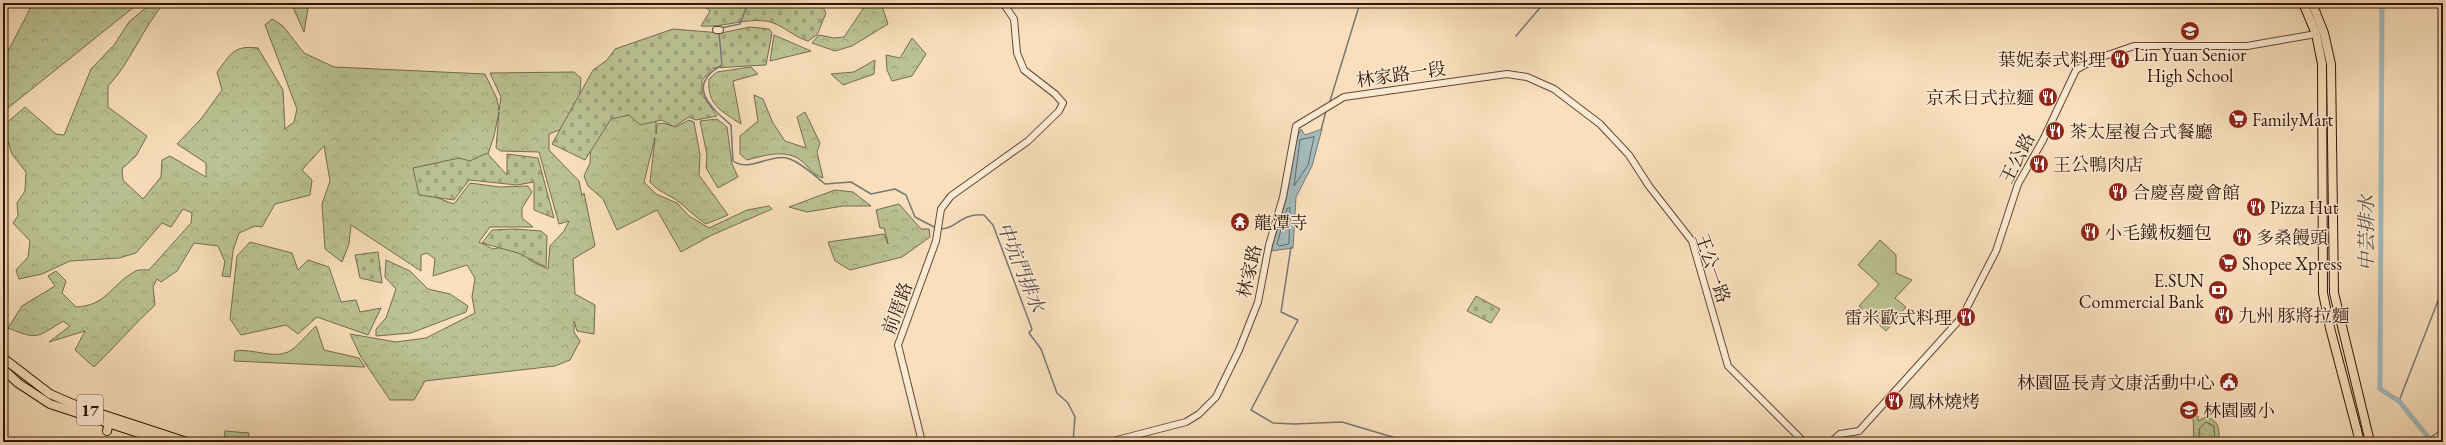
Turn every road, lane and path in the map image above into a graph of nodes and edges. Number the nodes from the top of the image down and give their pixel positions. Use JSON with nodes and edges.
{"nodes":[{"id":1,"x":1003,"y":3,"type":"edge"},
{"id":2,"x":2303,"y":3,"type":"edge"},
{"id":3,"x":2312,"y":3,"type":"edge"},
{"id":4,"x":2316,"y":34,"type":"junction"},
{"id":5,"x":1518,"y":75,"type":"joint"},
{"id":6,"x":1296,"y":126,"type":"joint"},
{"id":7,"x":4,"y":356,"type":"edge"},
{"id":8,"x":3,"y":369,"type":"edge"},
{"id":9,"x":2443,"y":433,"type":"edge"},
{"id":10,"x":2431,"y":440,"type":"edge"},
{"id":11,"x":166,"y":442,"type":"edge"},
{"id":12,"x":187,"y":442,"type":"edge"},
{"id":13,"x":922,"y":442,"type":"edge"},
{"id":14,"x":1109,"y":442,"type":"edge"},
{"id":15,"x":1804,"y":442,"type":"edge"},
{"id":16,"x":1831,"y":442,"type":"edge"},
{"id":17,"x":2360,"y":442,"type":"edge"},
{"id":18,"x":2370,"y":442,"type":"edge"}],
"edges":[{"from":1,"to":13,"type":"street","name":"前厝路"},
{"from":2,"to":4,"type":"main road"},
{"from":3,"to":18,"type":"main road"},
{"from":4,"to":16,"type":"street","name":"王公路"},
{"from":4,"to":17,"type":"main road"},
{"from":5,"to":6,"type":"street","name":"林家路一段"},
{"from":5,"to":15,"type":"street","name":"王公一路"},
{"from":6,"to":14,"type":"street","name":"林家路"},
{"from":7,"to":12,"type":"main road","number":"17"},
{"from":8,"to":11,"type":"main road","number":"17"},
{"from":9,"to":10,"type":"street"}]}
